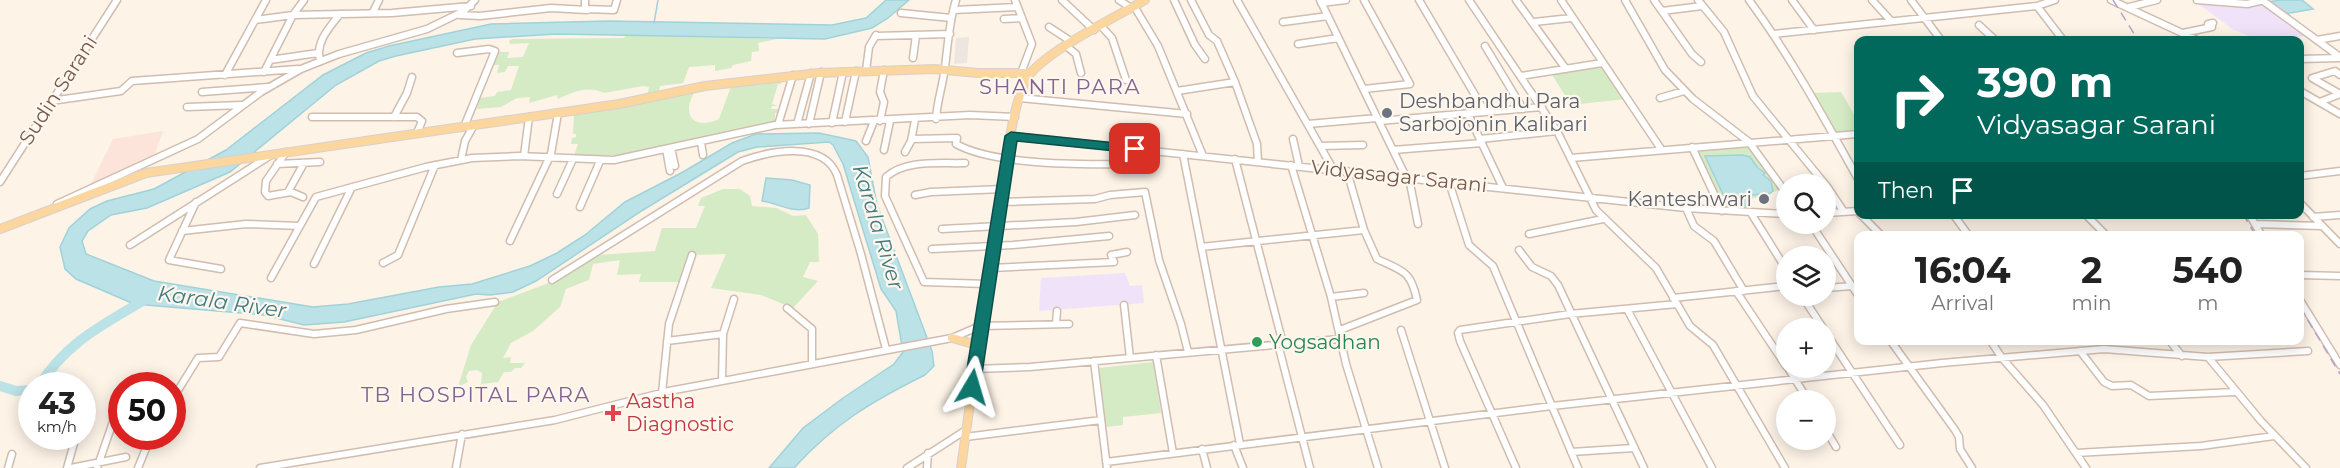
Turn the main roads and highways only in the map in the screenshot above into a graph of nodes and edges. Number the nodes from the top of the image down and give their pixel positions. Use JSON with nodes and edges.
{"nodes":[{"id":1,"x":1145,"y":0,"type":"edge"},
{"id":2,"x":1026,"y":73,"type":"junction"},
{"id":3,"x":0,"y":229,"type":"edge"},
{"id":4,"x":948,"y":338,"type":"road end"},
{"id":5,"x":977,"y":345,"type":"junction"},
{"id":6,"x":961,"y":468,"type":"edge"}],
"edges":[{"from":1,"to":2,"type":"main road"},
{"from":2,"to":3,"type":"main road"},
{"from":2,"to":5,"type":"main road"},
{"from":4,"to":5,"type":"main road"},
{"from":5,"to":6,"type":"main road"}]}
